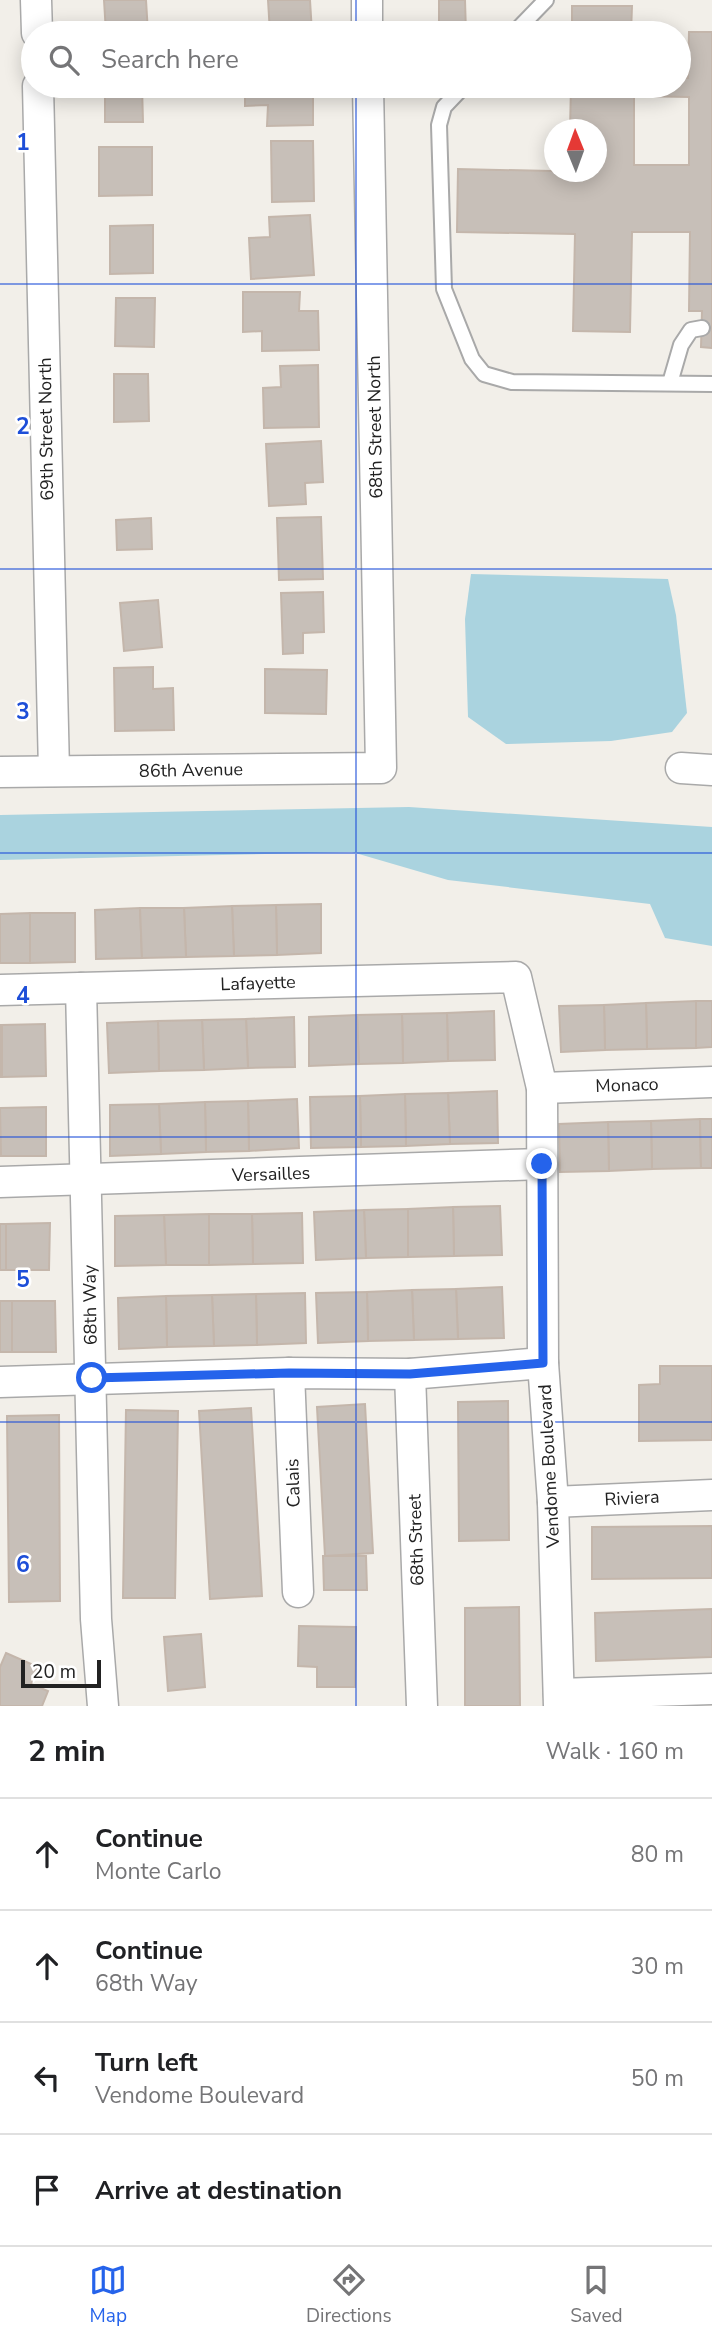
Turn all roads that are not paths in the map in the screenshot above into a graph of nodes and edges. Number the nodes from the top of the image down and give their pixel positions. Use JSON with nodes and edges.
{"nodes":[{"id":1,"x":36,"y":0,"type":"edge"},
{"id":2,"x":367,"y":0,"type":"edge"},
{"id":3,"x":546,"y":0,"type":"edge"},
{"id":4,"x":37,"y":21,"type":"edge"},
{"id":5,"x":367,"y":21,"type":"edge"},
{"id":6,"x":526,"y":21,"type":"edge"},
{"id":7,"x":38,"y":98,"type":"edge"},
{"id":8,"x":368,"y":98,"type":"edge"},
{"id":9,"x":453,"y":98,"type":"edge"},
{"id":10,"x":702,"y":328,"type":"dead end"},
{"id":11,"x":670,"y":383,"type":"junction"},
{"id":12,"x":712,"y":384,"type":"edge"},
{"id":13,"x":381,"y":768,"type":"joint"},
{"id":14,"x":681,"y":768,"type":"dead end"},
{"id":15,"x":712,"y":769,"type":"edge"},
{"id":16,"x":54,"y":771,"type":"junction"},
{"id":17,"x":0,"y":772,"type":"edge"},
{"id":18,"x":516,"y":976,"type":"joint"},
{"id":19,"x":81,"y":988,"type":"junction"},
{"id":20,"x":0,"y":990,"type":"edge"},
{"id":21,"x":712,"y":1082,"type":"edge"},
{"id":22,"x":542,"y":1088,"type":"junction"},
{"id":23,"x":542,"y":1164,"type":"junction"},
{"id":24,"x":87,"y":1181,"type":"junction"},
{"id":25,"x":0,"y":1182,"type":"edge"},
{"id":26,"x":543,"y":1363,"type":"junction"},
{"id":27,"x":289,"y":1373,"type":"junction"},
{"id":28,"x":410,"y":1374,"type":"junction"},
{"id":29,"x":92,"y":1378,"type":"junction"},
{"id":30,"x":0,"y":1382,"type":"edge"},
{"id":31,"x":712,"y":1495,"type":"edge"},
{"id":32,"x":553,"y":1502,"type":"junction"},
{"id":33,"x":298,"y":1592,"type":"dead end"},
{"id":34,"x":712,"y":1689,"type":"edge"},
{"id":35,"x":559,"y":1700,"type":"edge"},
{"id":36,"x":103,"y":1706,"type":"edge"},
{"id":37,"x":422,"y":1706,"type":"edge"}],
"edges":[{"from":1,"to":4,"type":"street"},
{"from":2,"to":5,"type":"street"},
{"from":3,"to":6,"type":"lane"},
{"from":7,"to":16,"type":"street","name":"69th Street North"},
{"from":8,"to":13,"type":"street","name":"68th Street North"},
{"from":9,"to":11,"type":"lane"},
{"from":10,"to":11,"type":"lane"},
{"from":11,"to":12,"type":"lane"},
{"from":13,"to":16,"type":"street","name":"86th Avenue"},
{"from":14,"to":15,"type":"street"},
{"from":16,"to":17,"type":"street","name":"86th Avenue"},
{"from":18,"to":19,"type":"street","name":"Lafayette"},
{"from":18,"to":22,"type":"street","name":"Vendome Boulevard"},
{"from":19,"to":20,"type":"street","name":"Lafayette"},
{"from":19,"to":24,"type":"street","name":"68th Way"},
{"from":21,"to":22,"type":"street","name":"Monaco"},
{"from":22,"to":23,"type":"street","name":"Vendome Boulevard"},
{"from":23,"to":24,"type":"street","name":"Versailles"},
{"from":23,"to":26,"type":"street","name":"Vendome Boulevard"},
{"from":24,"to":25,"type":"street","name":"Versailles"},
{"from":24,"to":29,"type":"street","name":"68th Way"},
{"from":26,"to":28,"type":"street"},
{"from":26,"to":32,"type":"street","name":"Vendome Boulevard"},
{"from":27,"to":28,"type":"street"},
{"from":27,"to":29,"type":"street"},
{"from":27,"to":33,"type":"street","name":"Calais"},
{"from":28,"to":37,"type":"street","name":"68th Street"},
{"from":29,"to":30,"type":"street"},
{"from":29,"to":36,"type":"street","name":"68th Way"},
{"from":31,"to":32,"type":"street","name":"Riviera"},
{"from":32,"to":35,"type":"street","name":"Vendome Boulevard"},
{"from":34,"to":35,"type":"street"}]}
